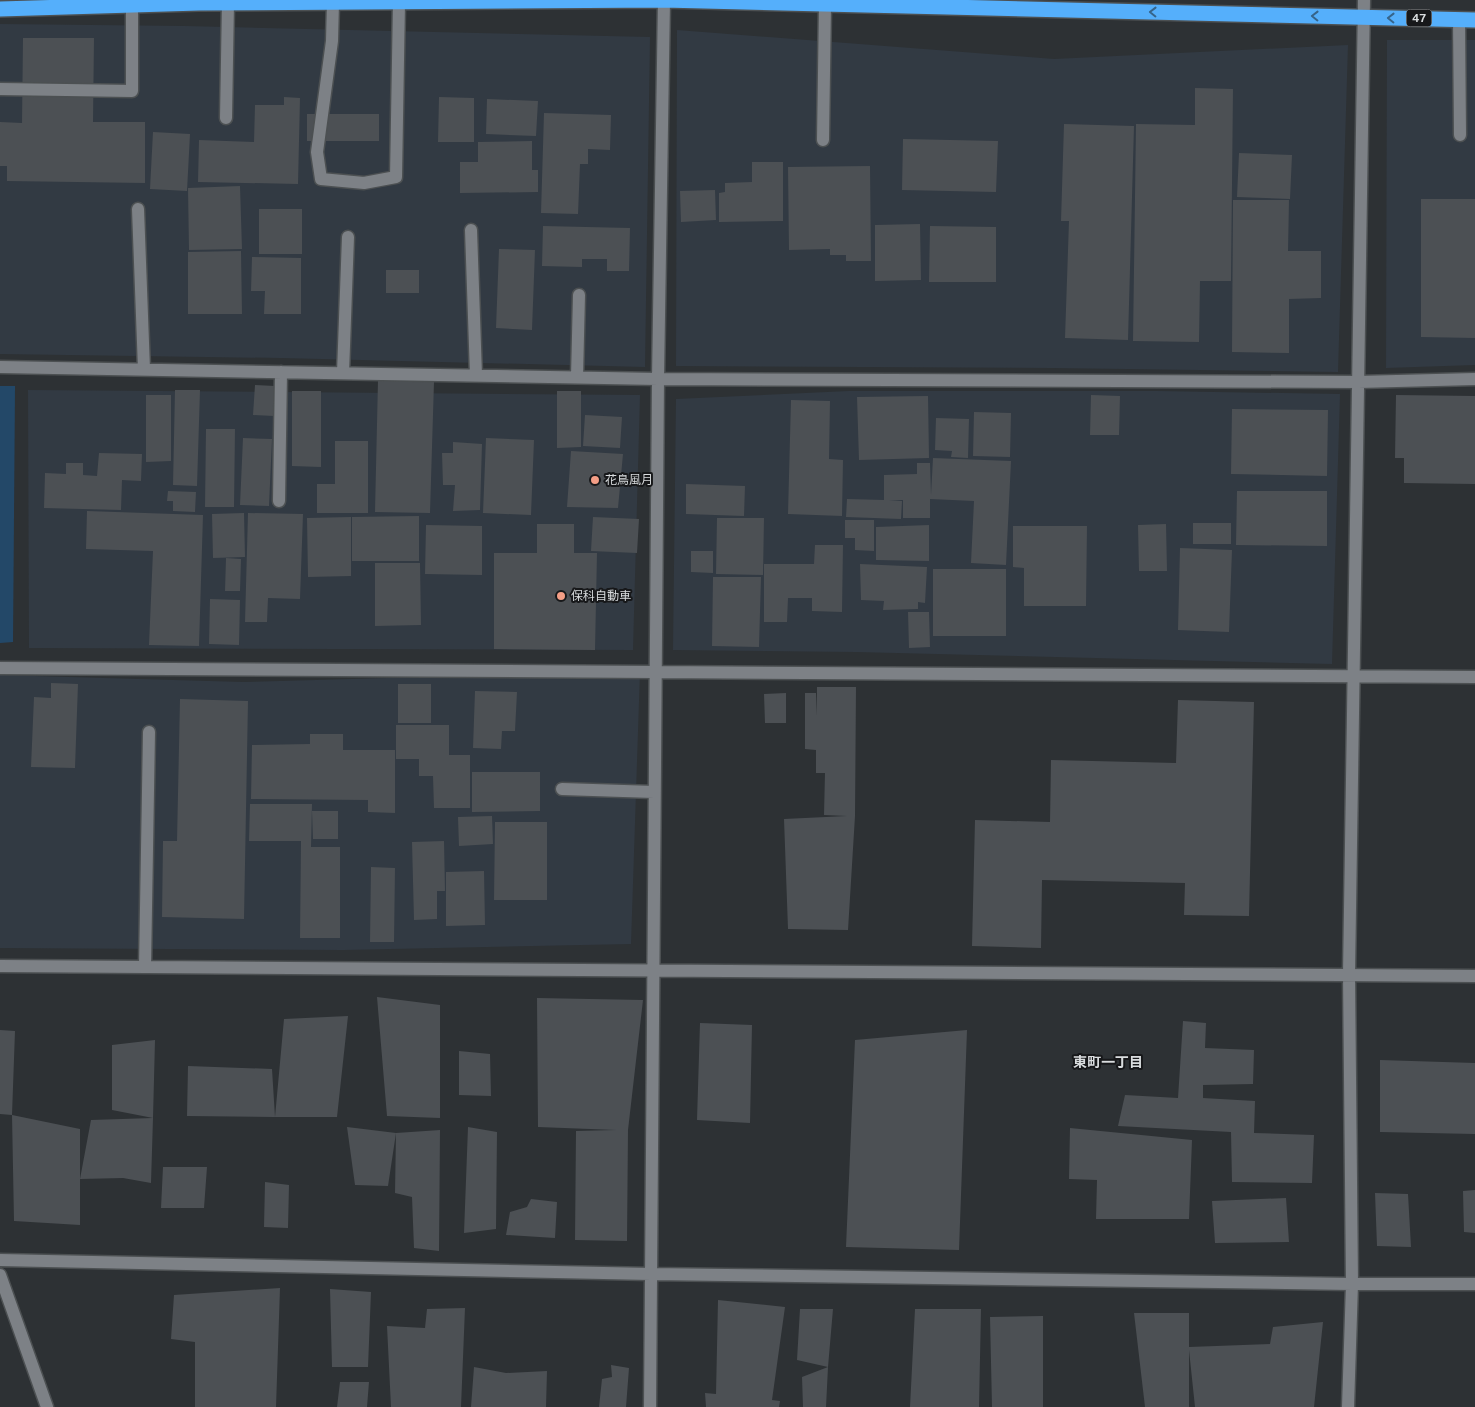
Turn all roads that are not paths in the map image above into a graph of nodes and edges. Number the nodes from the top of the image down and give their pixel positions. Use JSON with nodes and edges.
{"nodes":[{"id":1,"x":664,"y":0,"type":"edge"},
{"id":2,"x":1364,"y":0,"type":"edge"},
{"id":3,"x":228,"y":2,"type":"junction"},
{"id":4,"x":333,"y":2,"type":"junction"},
{"id":5,"x":399,"y":2,"type":"junction"},
{"id":6,"x":132,"y":4,"type":"junction"},
{"id":7,"x":825,"y":4,"type":"junction"},
{"id":8,"x":0,"y":9,"type":"edge"},
{"id":9,"x":1364,"y":17,"type":"junction"},
{"id":10,"x":1460,"y":19,"type":"junction"},
{"id":11,"x":1475,"y":20,"type":"edge"},
{"id":12,"x":0,"y":89,"type":"edge"},
{"id":13,"x":226,"y":118,"type":"dead end"},
{"id":14,"x":1460,"y":135,"type":"dead end"},
{"id":15,"x":823,"y":140,"type":"dead end"},
{"id":16,"x":138,"y":209,"type":"dead end"},
{"id":17,"x":472,"y":230,"type":"dead end"},
{"id":18,"x":348,"y":237,"type":"dead end"},
{"id":19,"x":579,"y":295,"type":"dead end"},
{"id":20,"x":0,"y":367,"type":"edge"},
{"id":21,"x":144,"y":369,"type":"junction"},
{"id":22,"x":280,"y":372,"type":"junction"},
{"id":23,"x":343,"y":373,"type":"junction"},
{"id":24,"x":476,"y":375,"type":"junction"},
{"id":25,"x":577,"y":377,"type":"junction"},
{"id":26,"x":1475,"y":378,"type":"edge"},
{"id":27,"x":658,"y":379,"type":"junction"},
{"id":28,"x":1358,"y":382,"type":"junction"},
{"id":29,"x":279,"y":501,"type":"dead end"},
{"id":30,"x":0,"y":668,"type":"edge"},
{"id":31,"x":656,"y":672,"type":"junction"},
{"id":32,"x":1354,"y":676,"type":"junction"},
{"id":33,"x":1475,"y":677,"type":"edge"},
{"id":34,"x":149,"y":732,"type":"dead end"},
{"id":35,"x":562,"y":789,"type":"dead end"},
{"id":36,"x":654,"y":792,"type":"junction"},
{"id":37,"x":0,"y":966,"type":"edge"},
{"id":38,"x":145,"y":967,"type":"junction"},
{"id":39,"x":653,"y":971,"type":"junction"},
{"id":40,"x":1349,"y":974,"type":"junction"},
{"id":41,"x":1475,"y":976,"type":"edge"},
{"id":42,"x":0,"y":1260,"type":"edge"},
{"id":43,"x":651,"y":1274,"type":"junction"},
{"id":44,"x":0,"y":1275,"type":"edge"},
{"id":45,"x":1352,"y":1284,"type":"junction"},
{"id":46,"x":1475,"y":1284,"type":"edge"},
{"id":47,"x":47,"y":1407,"type":"edge"},
{"id":48,"x":650,"y":1407,"type":"edge"},
{"id":49,"x":1348,"y":1407,"type":"edge"}],
"edges":[{"from":1,"to":5,"type":"highway","number":"47"},
{"from":1,"to":7,"type":"highway","number":"47"},
{"from":1,"to":27,"type":"street"},
{"from":2,"to":9,"type":"street"},
{"from":3,"to":4,"type":"highway","number":"47"},
{"from":3,"to":6,"type":"highway","number":"47"},
{"from":3,"to":13,"type":"street"},
{"from":4,"to":5,"type":"highway","number":"47"},
{"from":4,"to":5,"type":"street"},
{"from":6,"to":8,"type":"highway","number":"47"},
{"from":6,"to":12,"type":"street"},
{"from":9,"to":7,"type":"highway","number":"47","one_way":true},
{"from":7,"to":15,"type":"street"},
{"from":10,"to":9,"type":"highway","number":"47","one_way":true},
{"from":9,"to":28,"type":"street"},
{"from":10,"to":11,"type":"highway","number":"47"},
{"from":10,"to":14,"type":"street"},
{"from":16,"to":21,"type":"street"},
{"from":17,"to":24,"type":"street"},
{"from":18,"to":23,"type":"street"},
{"from":19,"to":25,"type":"street"},
{"from":20,"to":21,"type":"street"},
{"from":21,"to":22,"type":"street"},
{"from":22,"to":23,"type":"street"},
{"from":22,"to":29,"type":"street"},
{"from":23,"to":24,"type":"street"},
{"from":24,"to":25,"type":"street"},
{"from":25,"to":27,"type":"street"},
{"from":26,"to":28,"type":"street"},
{"from":27,"to":28,"type":"street"},
{"from":27,"to":31,"type":"street"},
{"from":28,"to":32,"type":"street"},
{"from":30,"to":31,"type":"street"},
{"from":31,"to":32,"type":"street"},
{"from":31,"to":36,"type":"street"},
{"from":32,"to":33,"type":"street"},
{"from":32,"to":40,"type":"street"},
{"from":34,"to":38,"type":"street"},
{"from":35,"to":36,"type":"street"},
{"from":36,"to":39,"type":"street"},
{"from":37,"to":38,"type":"street"},
{"from":38,"to":39,"type":"street"},
{"from":39,"to":40,"type":"street"},
{"from":39,"to":43,"type":"street"},
{"from":40,"to":41,"type":"street"},
{"from":40,"to":45,"type":"street"},
{"from":42,"to":43,"type":"street"},
{"from":43,"to":45,"type":"street"},
{"from":43,"to":48,"type":"street"},
{"from":44,"to":47,"type":"street"},
{"from":45,"to":46,"type":"street"},
{"from":45,"to":49,"type":"street"}]}
